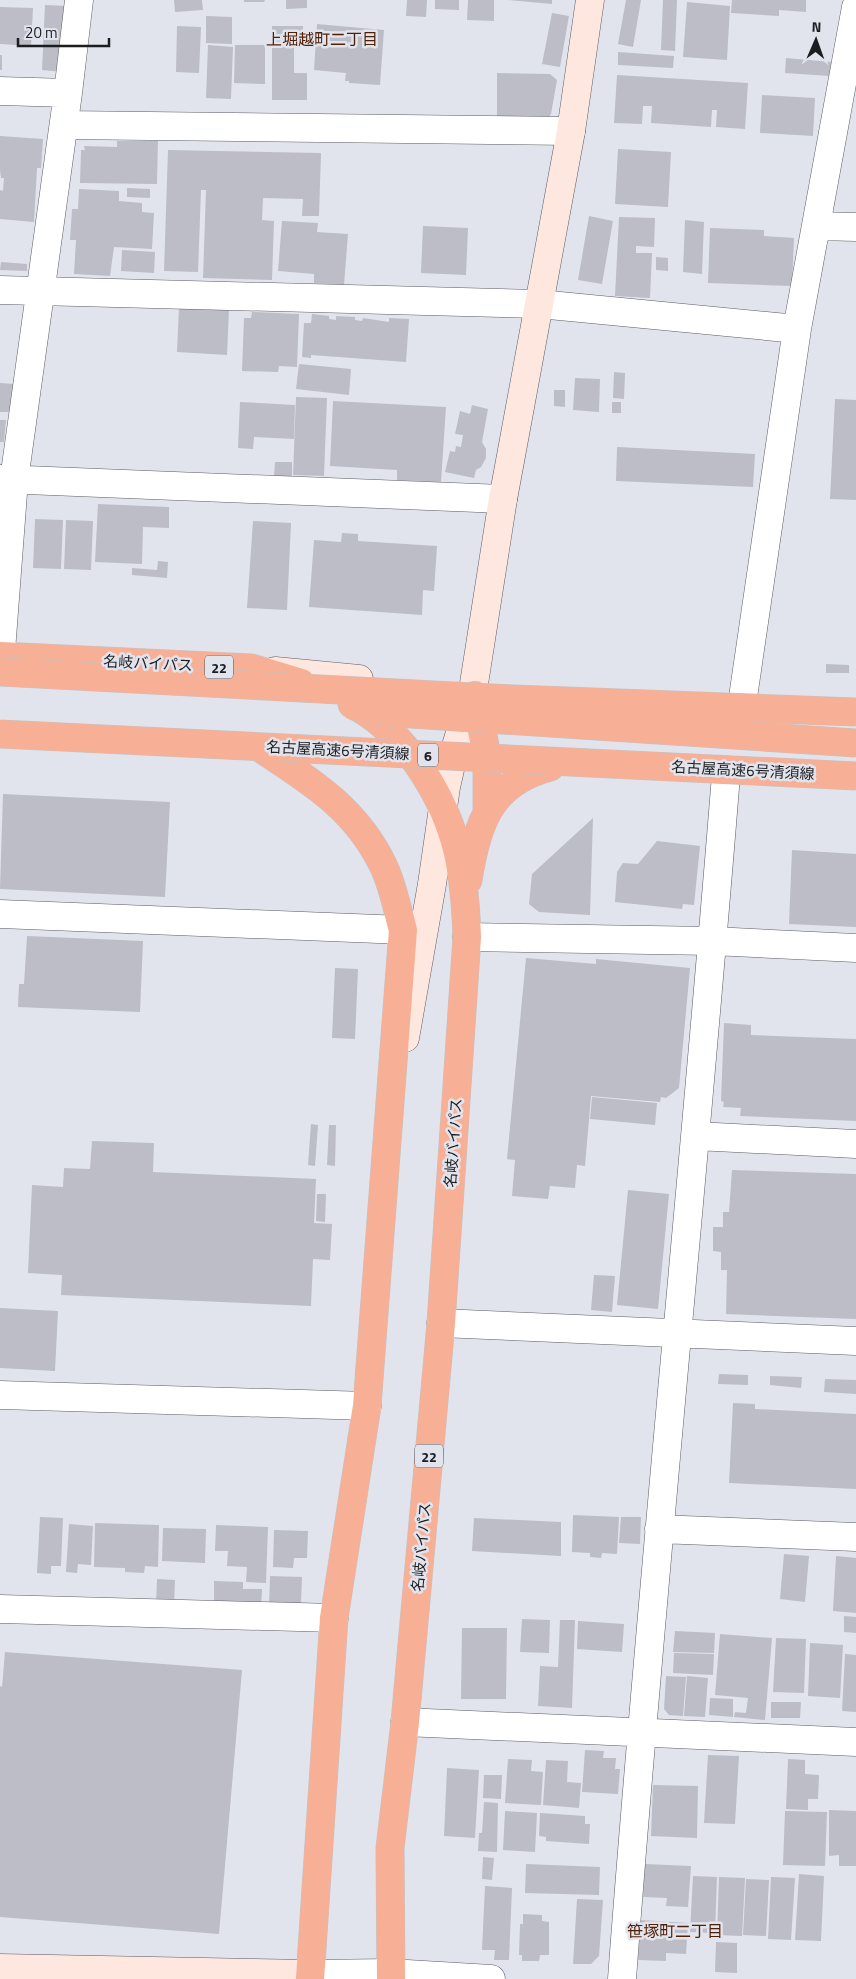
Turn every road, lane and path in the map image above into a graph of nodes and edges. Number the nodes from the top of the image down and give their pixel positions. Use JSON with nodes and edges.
{"nodes":[{"id":1,"x":79,"y":0,"type":"edge"},
{"id":2,"x":590,"y":0,"type":"edge"},
{"id":3,"x":856,"y":7,"type":"edge"},
{"id":4,"x":0,"y":91,"type":"edge"},
{"id":5,"x":68,"y":94,"type":"junction"},
{"id":6,"x":64,"y":125,"type":"junction"},
{"id":7,"x":571,"y":131,"type":"junction"},
{"id":8,"x":817,"y":226,"type":"junction"},
{"id":9,"x":856,"y":227,"type":"edge"},
{"id":10,"x":0,"y":290,"type":"edge"},
{"id":11,"x":40,"y":292,"type":"junction"},
{"id":12,"x":539,"y":304,"type":"junction"},
{"id":13,"x":797,"y":329,"type":"junction"},
{"id":14,"x":7,"y":480,"type":"edge"},
{"id":15,"x":503,"y":499,"type":"junction"},
{"id":16,"x":0,"y":662,"type":"edge"},
{"id":17,"x":240,"y":676,"type":"junction"},
{"id":18,"x":475,"y":696,"type":"junction"},
{"id":19,"x":557,"y":697,"type":"junction"},
{"id":20,"x":742,"y":704,"type":"junction"},
{"id":21,"x":856,"y":708,"type":"edge"},
{"id":22,"x":856,"y":712,"type":"edge"},
{"id":23,"x":0,"y":734,"type":"edge"},
{"id":24,"x":0,"y":740,"type":"edge"},
{"id":25,"x":856,"y":744,"type":"edge"},
{"id":26,"x":264,"y":750,"type":"junction"},
{"id":27,"x":456,"y":752,"type":"junction"},
{"id":28,"x":550,"y":767,"type":"junction"},
{"id":29,"x":726,"y":775,"type":"junction"},
{"id":30,"x":856,"y":776,"type":"edge"},
{"id":31,"x":856,"y":781,"type":"edge"},
{"id":32,"x":444,"y":798,"type":"junction"},
{"id":33,"x":487,"y":813,"type":"junction"},
{"id":34,"x":465,"y":895,"type":"junction"},
{"id":35,"x":0,"y":914,"type":"edge"},
{"id":36,"x":403,"y":930,"type":"junction"},
{"id":37,"x":467,"y":937,"type":"junction"},
{"id":38,"x":712,"y":941,"type":"junction"},
{"id":39,"x":856,"y":948,"type":"edge"},
{"id":40,"x":389,"y":1128,"type":"junction"},
{"id":41,"x":696,"y":1136,"type":"junction"},
{"id":42,"x":856,"y":1144,"type":"edge"},
{"id":43,"x":441,"y":1324,"type":"junction"},
{"id":44,"x":678,"y":1332,"type":"junction"},
{"id":45,"x":856,"y":1341,"type":"edge"},
{"id":46,"x":0,"y":1395,"type":"edge"},
{"id":47,"x":367,"y":1406,"type":"junction"},
{"id":48,"x":659,"y":1529,"type":"junction"},
{"id":49,"x":856,"y":1537,"type":"edge"},
{"id":50,"x":0,"y":1609,"type":"edge"},
{"id":51,"x":334,"y":1618,"type":"junction"},
{"id":52,"x":405,"y":1722,"type":"junction"},
{"id":53,"x":640,"y":1732,"type":"junction"},
{"id":54,"x":856,"y":1742,"type":"edge"},
{"id":55,"x":0,"y":1968,"type":"edge"},
{"id":56,"x":310,"y":1976,"type":"edge"},
{"id":57,"x":391,"y":1976,"type":"edge"},
{"id":58,"x":491,"y":1979,"type":"edge"},
{"id":59,"x":622,"y":1979,"type":"edge"}],
"edges":[{"from":1,"to":5,"type":"street"},
{"from":2,"to":7,"type":"street"},
{"from":3,"to":8,"type":"street"},
{"from":4,"to":5,"type":"street"},
{"from":5,"to":6,"type":"street"},
{"from":6,"to":7,"type":"street"},
{"from":6,"to":11,"type":"street"},
{"from":7,"to":12,"type":"street"},
{"from":8,"to":9,"type":"street"},
{"from":8,"to":13,"type":"street"},
{"from":10,"to":11,"type":"street"},
{"from":11,"to":12,"type":"street"},
{"from":11,"to":14,"type":"street"},
{"from":12,"to":13,"type":"street"},
{"from":12,"to":15,"type":"street"},
{"from":13,"to":20,"type":"street"},
{"from":14,"to":15,"type":"street"},
{"from":14,"to":16,"type":"street"},
{"from":15,"to":18,"type":"street"},
{"from":16,"to":17,"type":"highway","bridge":true},
{"from":17,"to":18,"type":"street"},
{"from":17,"to":22,"type":"highway","bridge":true},
{"from":17,"to":25,"type":"highway","bridge":true},
{"from":17,"to":27,"type":"highway","name":"名岐バイパス","number":"22"},
{"from":18,"to":19,"type":"street"},
{"from":18,"to":27,"type":"street"},
{"from":19,"to":20,"type":"street"},
{"from":19,"to":27,"type":"street"},
{"from":20,"to":21,"type":"street"},
{"from":23,"to":30,"type":"highway","name":"名古屋高速6号清須線","number":"6","bridge":true},
{"from":24,"to":26,"type":"highway"},
{"from":26,"to":27,"type":"highway"},
{"from":26,"to":36,"type":"highway"},
{"from":27,"to":28,"type":"highway"},
{"from":27,"to":32,"type":"highway","name":"名岐バイパス","number":"22"},
{"from":27,"to":32,"type":"street"},
{"from":27,"to":33,"type":"highway"},
{"from":28,"to":29,"type":"street"},
{"from":28,"to":33,"type":"highway"},
{"from":29,"to":31,"type":"street"},
{"from":29,"to":38,"type":"street"},
{"from":32,"to":34,"type":"highway","name":"名岐バイパス","number":"22"},
{"from":32,"to":40,"type":"street"},
{"from":33,"to":34,"type":"highway"},
{"from":34,"to":37,"type":"highway","name":"名岐バイパス","number":"22"},
{"from":35,"to":36,"type":"street"},
{"from":36,"to":40,"type":"highway"},
{"from":37,"to":38,"type":"street"},
{"from":37,"to":43,"type":"highway","name":"名岐バイパス","number":"22"},
{"from":38,"to":39,"type":"street"},
{"from":38,"to":41,"type":"street"},
{"from":40,"to":47,"type":"highway"},
{"from":41,"to":42,"type":"street"},
{"from":41,"to":44,"type":"street"},
{"from":43,"to":44,"type":"street"},
{"from":43,"to":52,"type":"highway","name":"名岐バイパス","number":"22"},
{"from":44,"to":45,"type":"street"},
{"from":44,"to":48,"type":"street"},
{"from":46,"to":47,"type":"street"},
{"from":47,"to":51,"type":"highway"},
{"from":48,"to":49,"type":"street"},
{"from":48,"to":53,"type":"street"},
{"from":50,"to":51,"type":"street"},
{"from":51,"to":56,"type":"highway"},
{"from":52,"to":53,"type":"street"},
{"from":52,"to":57,"type":"highway","name":"名岐バイパス","number":"22"},
{"from":53,"to":54,"type":"street"},
{"from":53,"to":59,"type":"street"},
{"from":55,"to":56,"type":"street"},
{"from":56,"to":57,"type":"street"},
{"from":57,"to":58,"type":"street"}]}
